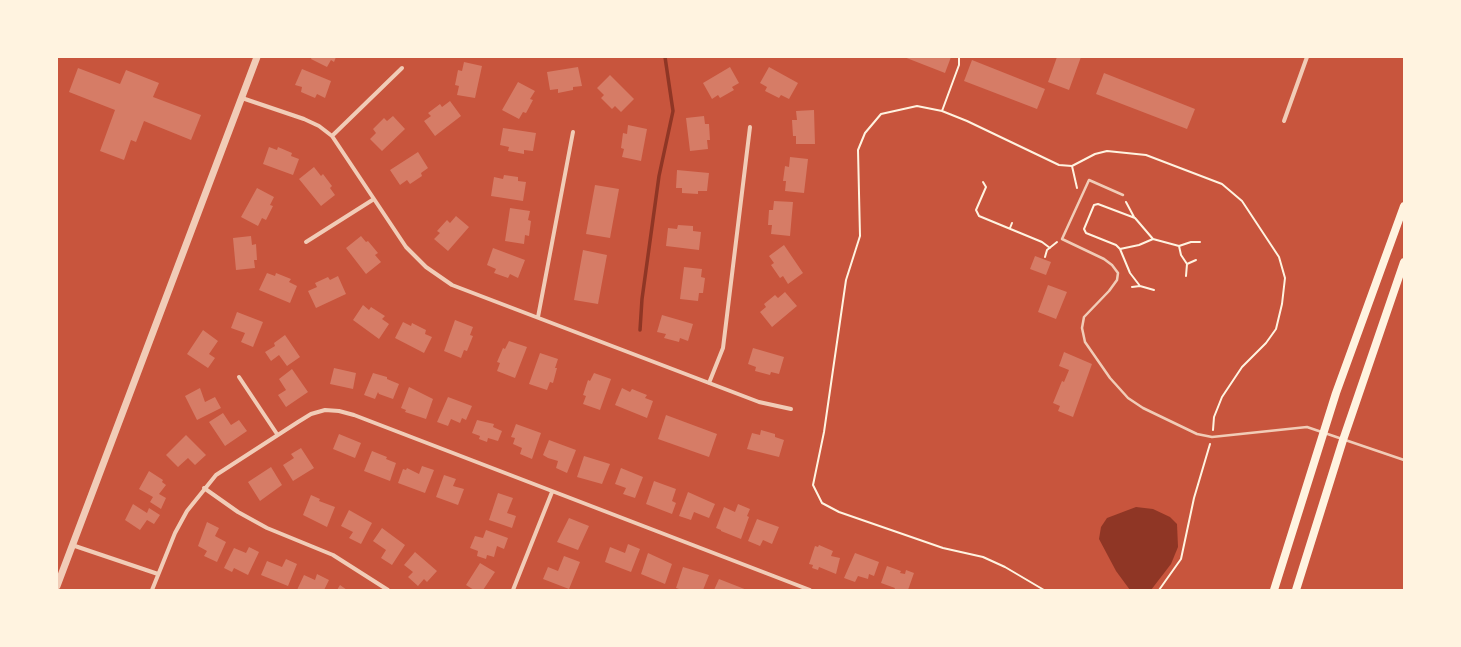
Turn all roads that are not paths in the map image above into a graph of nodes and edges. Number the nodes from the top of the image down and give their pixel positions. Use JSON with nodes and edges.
{"nodes":[{"id":1,"x":257,"y":57,"type":"edge"},
{"id":2,"x":1307,"y":57,"type":"edge"},
{"id":3,"x":402,"y":68,"type":"dead end"},
{"id":4,"x":242,"y":98,"type":"junction"},
{"id":5,"x":1284,"y":121,"type":"dead end"},
{"id":6,"x":750,"y":127,"type":"dead end"},
{"id":7,"x":573,"y":132,"type":"dead end"},
{"id":8,"x":332,"y":136,"type":"junction"},
{"id":9,"x":1123,"y":195,"type":"road end"},
{"id":10,"x":374,"y":199,"type":"junction"},
{"id":11,"x":1404,"y":206,"type":"edge"},
{"id":12,"x":306,"y":242,"type":"dead end"},
{"id":13,"x":1404,"y":262,"type":"edge"},
{"id":14,"x":538,"y":317,"type":"junction"},
{"id":15,"x":239,"y":377,"type":"dead end"},
{"id":16,"x":708,"y":383,"type":"junction"},
{"id":17,"x":791,"y":409,"type":"dead end"},
{"id":18,"x":1324,"y":432,"type":"junction"},
{"id":19,"x":277,"y":434,"type":"junction"},
{"id":20,"x":1343,"y":440,"type":"junction"},
{"id":21,"x":1404,"y":460,"type":"edge"},
{"id":22,"x":204,"y":488,"type":"junction"},
{"id":23,"x":552,"y":492,"type":"junction"},
{"id":24,"x":72,"y":545,"type":"junction"},
{"id":25,"x":158,"y":574,"type":"junction"},
{"id":26,"x":57,"y":586,"type":"edge"},
{"id":27,"x":152,"y":590,"type":"edge"},
{"id":28,"x":388,"y":590,"type":"edge"},
{"id":29,"x":513,"y":590,"type":"edge"},
{"id":30,"x":810,"y":590,"type":"edge"},
{"id":31,"x":1274,"y":590,"type":"edge"},
{"id":32,"x":1296,"y":590,"type":"edge"}],
"edges":[{"from":1,"to":4,"type":"street"},
{"from":2,"to":5,"type":"street"},
{"from":3,"to":8,"type":"street"},
{"from":4,"to":8,"type":"street"},
{"from":4,"to":24,"type":"street"},
{"from":6,"to":16,"type":"street"},
{"from":7,"to":14,"type":"street"},
{"from":8,"to":10,"type":"street"},
{"from":9,"to":18,"type":"lane"},
{"from":10,"to":12,"type":"street"},
{"from":10,"to":14,"type":"street"},
{"from":11,"to":18,"type":"main road"},
{"from":13,"to":20,"type":"main road"},
{"from":14,"to":16,"type":"street"},
{"from":15,"to":19,"type":"street"},
{"from":16,"to":17,"type":"street"},
{"from":18,"to":20,"type":"lane"},
{"from":18,"to":31,"type":"main road"},
{"from":19,"to":22,"type":"street"},
{"from":19,"to":23,"type":"street"},
{"from":20,"to":21,"type":"lane"},
{"from":20,"to":32,"type":"main road"},
{"from":22,"to":25,"type":"street"},
{"from":22,"to":28,"type":"street"},
{"from":23,"to":29,"type":"street"},
{"from":23,"to":30,"type":"street"},
{"from":24,"to":25,"type":"street"},
{"from":24,"to":26,"type":"street"},
{"from":25,"to":27,"type":"street"}]}
